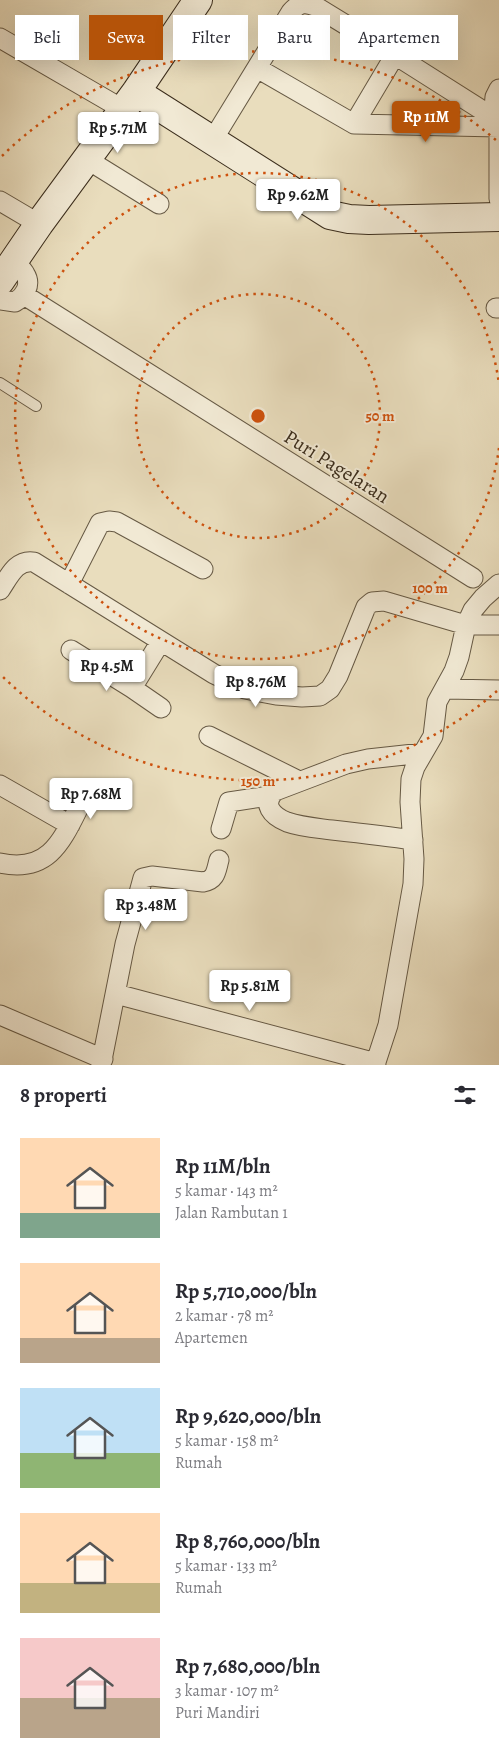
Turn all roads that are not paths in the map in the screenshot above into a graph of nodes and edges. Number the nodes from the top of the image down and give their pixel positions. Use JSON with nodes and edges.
{"nodes":[{"id":1,"x":198,"y":0,"type":"edge"},
{"id":2,"x":340,"y":21,"type":"edge"},
{"id":3,"x":0,"y":38,"type":"edge"},
{"id":4,"x":392,"y":60,"type":"edge"},
{"id":5,"x":402,"y":60,"type":"edge"},
{"id":6,"x":257,"y":68,"type":"junction"},
{"id":7,"x":499,"y":89,"type":"edge"},
{"id":8,"x":130,"y":101,"type":"junction"},
{"id":9,"x":354,"y":124,"type":"junction"},
{"id":10,"x":498,"y":125,"type":"edge"},
{"id":11,"x":212,"y":141,"type":"junction"},
{"id":12,"x":88,"y":160,"type":"junction"},
{"id":13,"x":499,"y":199,"type":"edge"},
{"id":14,"x":0,"y":201,"type":"edge"},
{"id":15,"x":159,"y":204,"type":"dead end"},
{"id":16,"x":499,"y":217,"type":"edge"},
{"id":17,"x":40,"y":224,"type":"junction"},
{"id":18,"x":7,"y":271,"type":"edge"},
{"id":19,"x":24,"y":295,"type":"junction"},
{"id":20,"x":0,"y":300,"type":"edge"},
{"id":21,"x":0,"y":383,"type":"edge"},
{"id":22,"x":36,"y":406,"type":"dead end"},
{"id":23,"x":203,"y":570,"type":"dead end"},
{"id":24,"x":473,"y":578,"type":"dead end"},
{"id":25,"x":68,"y":584,"type":"junction"},
{"id":26,"x":499,"y":584,"type":"edge"},
{"id":27,"x":0,"y":590,"type":"edge"},
{"id":28,"x":466,"y":625,"type":"junction"},
{"id":29,"x":499,"y":625,"type":"edge"},
{"id":30,"x":162,"y":641,"type":"junction"},
{"id":31,"x":71,"y":650,"type":"dead end"},
{"id":32,"x":132,"y":688,"type":"junction"},
{"id":33,"x":445,"y":689,"type":"junction"},
{"id":34,"x":499,"y":690,"type":"edge"},
{"id":35,"x":161,"y":708,"type":"dead end"},
{"id":36,"x":208,"y":736,"type":"dead end"},
{"id":37,"x":422,"y":753,"type":"junction"},
{"id":38,"x":299,"y":781,"type":"junction"},
{"id":39,"x":0,"y":786,"type":"edge"},
{"id":40,"x":269,"y":796,"type":"junction"},
{"id":41,"x":83,"y":799,"type":"dead end"},
{"id":42,"x":70,"y":825,"type":"junction"},
{"id":43,"x":221,"y":829,"type":"dead end"},
{"id":44,"x":413,"y":840,"type":"junction"},
{"id":45,"x":219,"y":860,"type":"dead end"},
{"id":46,"x":0,"y":863,"type":"edge"},
{"id":47,"x":116,"y":994,"type":"junction"},
{"id":48,"x":0,"y":1015,"type":"edge"},
{"id":49,"x":102,"y":1062,"type":"edge"},
{"id":50,"x":375,"y":1064,"type":"edge"}],
"edges":[{"from":1,"to":8,"type":"street"},
{"from":2,"to":6,"type":"street"},
{"from":3,"to":8,"type":"street"},
{"from":4,"to":9,"type":"street"},
{"from":5,"to":10,"type":"street"},
{"from":6,"to":9,"type":"street"},
{"from":6,"to":11,"type":"street"},
{"from":7,"to":10,"type":"street"},
{"from":8,"to":11,"type":"street"},
{"from":8,"to":12,"type":"street"},
{"from":9,"to":10,"type":"street"},
{"from":10,"to":13,"type":"street"},
{"from":11,"to":16,"type":"street"},
{"from":12,"to":15,"type":"street"},
{"from":12,"to":17,"type":"street"},
{"from":14,"to":17,"type":"street"},
{"from":17,"to":18,"type":"street"},
{"from":18,"to":19,"type":"street"},
{"from":19,"to":20,"type":"street"},
{"from":19,"to":24,"type":"street","name":"Puri Pagelaran"},
{"from":21,"to":22,"type":"lane"},
{"from":23,"to":25,"type":"street"},
{"from":25,"to":27,"type":"street"},
{"from":25,"to":30,"type":"street"},
{"from":26,"to":28,"type":"street"},
{"from":28,"to":29,"type":"street"},
{"from":28,"to":30,"type":"street"},
{"from":28,"to":33,"type":"street"},
{"from":30,"to":32,"type":"street"},
{"from":31,"to":32,"type":"street"},
{"from":32,"to":35,"type":"street"},
{"from":33,"to":34,"type":"street"},
{"from":33,"to":37,"type":"street"},
{"from":36,"to":38,"type":"street"},
{"from":37,"to":38,"type":"street"},
{"from":37,"to":44,"type":"street"},
{"from":38,"to":40,"type":"street"},
{"from":39,"to":42,"type":"street"},
{"from":40,"to":43,"type":"street"},
{"from":40,"to":44,"type":"street"},
{"from":41,"to":42,"type":"street"},
{"from":42,"to":46,"type":"street"},
{"from":44,"to":50,"type":"street"},
{"from":45,"to":47,"type":"street"},
{"from":47,"to":49,"type":"street"},
{"from":47,"to":50,"type":"street"},
{"from":48,"to":49,"type":"street"}]}
